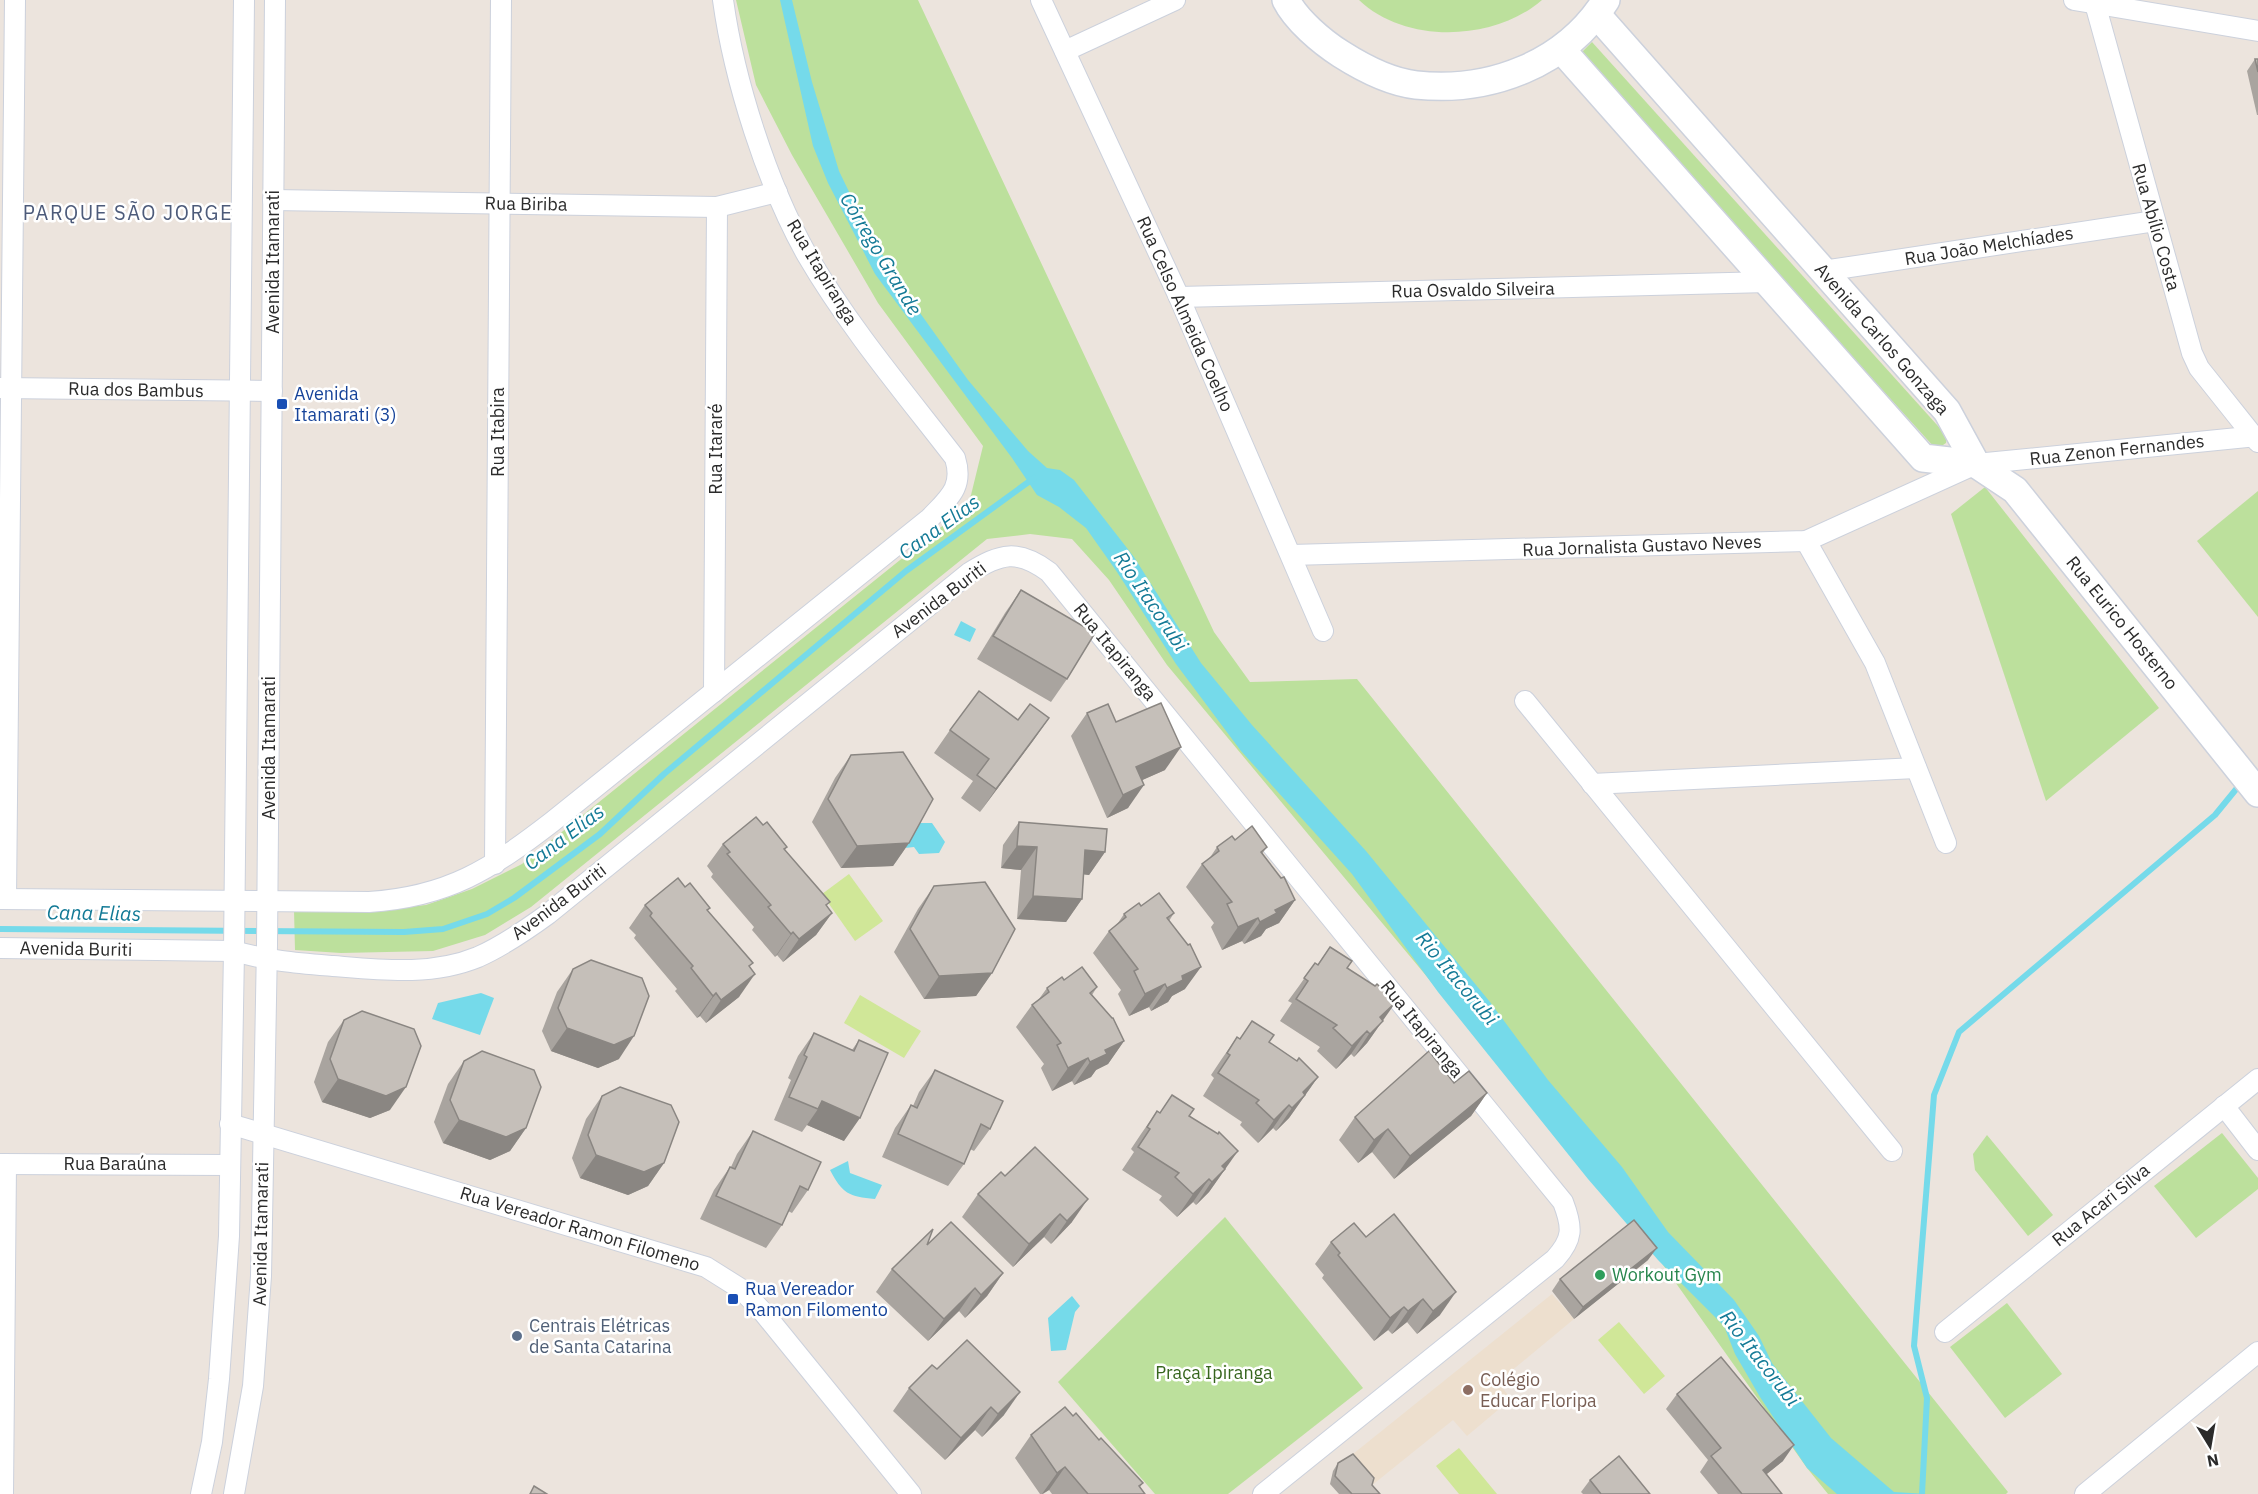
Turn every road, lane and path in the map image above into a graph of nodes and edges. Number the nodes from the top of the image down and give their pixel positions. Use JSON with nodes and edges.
{"nodes":[{"id":1,"x":15,"y":0,"type":"edge"},
{"id":2,"x":243,"y":0,"type":"edge"},
{"id":3,"x":275,"y":0,"type":"edge"},
{"id":4,"x":501,"y":0,"type":"edge"},
{"id":5,"x":723,"y":0,"type":"edge"},
{"id":6,"x":1041,"y":0,"type":"edge"},
{"id":7,"x":1175,"y":0,"type":"edge"},
{"id":8,"x":1286,"y":0,"type":"edge"},
{"id":9,"x":2074,"y":0,"type":"edge"},
{"id":10,"x":2094,"y":2,"type":"edge"},
{"id":11,"x":1601,"y":8,"type":"edge"},
{"id":12,"x":2258,"y":31,"type":"edge"},
{"id":13,"x":1561,"y":50,"type":"junction"},
{"id":14,"x":1065,"y":51,"type":"junction"},
{"id":15,"x":777,"y":192,"type":"junction"},
{"id":16,"x":273,"y":200,"type":"junction"},
{"id":17,"x":500,"y":204,"type":"junction"},
{"id":18,"x":717,"y":207,"type":"junction"},
{"id":19,"x":2155,"y":221,"type":"junction"},
{"id":20,"x":1823,"y":271,"type":"junction"},
{"id":21,"x":1768,"y":282,"type":"junction"},
{"id":22,"x":1179,"y":297,"type":"junction"},
{"id":23,"x":5,"y":388,"type":"edge"},
{"id":24,"x":240,"y":391,"type":"junction"},
{"id":25,"x":272,"y":391,"type":"junction"},
{"id":26,"x":2256,"y":438,"type":"edge"},
{"id":27,"x":1976,"y":464,"type":"junction"},
{"id":28,"x":1806,"y":541,"type":"junction"},
{"id":29,"x":1291,"y":555,"type":"junction"},
{"id":30,"x":1018,"y":556,"type":"joint"},
{"id":31,"x":1323,"y":631,"type":"dead end"},
{"id":32,"x":714,"y":692,"type":"junction"},
{"id":33,"x":1525,"y":701,"type":"dead end"},
{"id":34,"x":1916,"y":768,"type":"junction"},
{"id":35,"x":2250,"y":783,"type":"edge"},
{"id":36,"x":1592,"y":784,"type":"junction"},
{"id":37,"x":1946,"y":843,"type":"dead end"},
{"id":38,"x":495,"y":864,"type":"junction"},
{"id":39,"x":3,"y":899,"type":"edge"},
{"id":40,"x":234,"y":904,"type":"junction"},
{"id":41,"x":267,"y":905,"type":"junction"},
{"id":42,"x":234,"y":947,"type":"junction"},
{"id":43,"x":0,"y":948,"type":"edge"},
{"id":44,"x":267,"y":953,"type":"junction"},
{"id":45,"x":2258,"y":1079,"type":"edge"},
{"id":46,"x":2224,"y":1106,"type":"junction"},
{"id":47,"x":230,"y":1124,"type":"junction"},
{"id":48,"x":263,"y":1132,"type":"junction"},
{"id":49,"x":2258,"y":1150,"type":"edge"},
{"id":50,"x":1892,"y":1151,"type":"dead end"},
{"id":51,"x":3,"y":1164,"type":"edge"},
{"id":52,"x":229,"y":1165,"type":"junction"},
{"id":53,"x":1945,"y":1332,"type":"dead end"},
{"id":54,"x":2258,"y":1352,"type":"edge"},
{"id":55,"x":3,"y":1494,"type":"edge"},
{"id":56,"x":201,"y":1494,"type":"edge"},
{"id":57,"x":234,"y":1494,"type":"edge"},
{"id":58,"x":911,"y":1494,"type":"edge"},
{"id":59,"x":1263,"y":1494,"type":"edge"},
{"id":60,"x":2085,"y":1494,"type":"edge"}],
"edges":[{"from":1,"to":23,"type":"street"},
{"from":2,"to":24,"type":"street","name":"Avenida Itamarati"},
{"from":3,"to":16,"type":"street","name":"Avenida Itamarati"},
{"from":4,"to":17,"type":"street","name":"Rua Itabira"},
{"from":5,"to":15,"type":"street","name":"Rua Itapiranga"},
{"from":6,"to":14,"type":"street","name":"Rua Celso Almeida Coelho"},
{"from":7,"to":14,"type":"street"},
{"from":8,"to":13,"type":"street"},
{"from":9,"to":10,"type":"street"},
{"from":10,"to":12,"type":"street"},
{"from":10,"to":19,"type":"street","name":"Rua Abílio Costa"},
{"from":11,"to":13,"type":"street"},
{"from":11,"to":20,"type":"street","name":"Avenida Carlos Gonzaga"},
{"from":13,"to":21,"type":"street"},
{"from":14,"to":22,"type":"street","name":"Rua Celso Almeida Coelho"},
{"from":15,"to":18,"type":"street","name":"Rua Biriba"},
{"from":15,"to":32,"type":"street","name":"Rua Itapiranga"},
{"from":16,"to":17,"type":"street","name":"Rua Biriba"},
{"from":16,"to":25,"type":"street","name":"Avenida Itamarati"},
{"from":17,"to":18,"type":"street","name":"Rua Biriba"},
{"from":17,"to":38,"type":"street","name":"Rua Itabira"},
{"from":18,"to":32,"type":"street","name":"Rua Itararé"},
{"from":19,"to":20,"type":"street","name":"Rua João Melchíades"},
{"from":19,"to":26,"type":"street","name":"Rua Abílio Costa"},
{"from":20,"to":27,"type":"street","name":"Avenida Carlos Gonzaga"},
{"from":21,"to":22,"type":"street","name":"Rua Osvaldo Silveira"},
{"from":21,"to":27,"type":"street"},
{"from":22,"to":29,"type":"street","name":"Rua Celso Almeida Coelho"},
{"from":23,"to":24,"type":"street","name":"Rua dos Bambus"},
{"from":23,"to":39,"type":"street"},
{"from":24,"to":25,"type":"street","name":"Rua dos Bambus"},
{"from":24,"to":40,"type":"street","name":"Avenida Itamarati"},
{"from":25,"to":41,"type":"street","name":"Avenida Itamarati"},
{"from":26,"to":27,"type":"street","name":"Rua Zenon Fernandes"},
{"from":27,"to":28,"type":"street","name":"Rua Jornalista Gustavo Neves"},
{"from":27,"to":35,"type":"street","name":"Rua Eurico Hosterno"},
{"from":28,"to":29,"type":"street","name":"Rua Jornalista Gustavo Neves"},
{"from":28,"to":34,"type":"street"},
{"from":29,"to":31,"type":"street","name":"Rua Celso Almeida Coelho"},
{"from":30,"to":44,"type":"street","name":"Avenida Buriti"},
{"from":30,"to":59,"type":"street","name":"Rua Itapiranga"},
{"from":32,"to":38,"type":"street"},
{"from":33,"to":36,"type":"street"},
{"from":34,"to":36,"type":"street"},
{"from":34,"to":37,"type":"street"},
{"from":36,"to":50,"type":"street"},
{"from":38,"to":41,"type":"street"},
{"from":39,"to":40,"type":"street"},
{"from":40,"to":41,"type":"street"},
{"from":40,"to":42,"type":"street","name":"Avenida Itamarati"},
{"from":41,"to":44,"type":"street","name":"Avenida Itamarati"},
{"from":42,"to":43,"type":"street","name":"Avenida Buriti"},
{"from":42,"to":44,"type":"street","name":"Avenida Buriti"},
{"from":42,"to":47,"type":"street","name":"Avenida Itamarati"},
{"from":44,"to":48,"type":"street","name":"Avenida Itamarati"},
{"from":45,"to":46,"type":"street","name":"Rua Acari Silva"},
{"from":46,"to":49,"type":"street"},
{"from":46,"to":53,"type":"street","name":"Rua Acari Silva"},
{"from":47,"to":48,"type":"street","name":"Rua Vereador Ramon Filomeno"},
{"from":47,"to":52,"type":"street","name":"Avenida Itamarati"},
{"from":48,"to":57,"type":"street","name":"Avenida Itamarati"},
{"from":48,"to":58,"type":"street","name":"Rua Vereador Ramon Filomeno"},
{"from":51,"to":52,"type":"street","name":"Rua Baraúna"},
{"from":51,"to":55,"type":"street"},
{"from":52,"to":56,"type":"street","name":"Avenida Itamarati"},
{"from":54,"to":60,"type":"street"}]}
